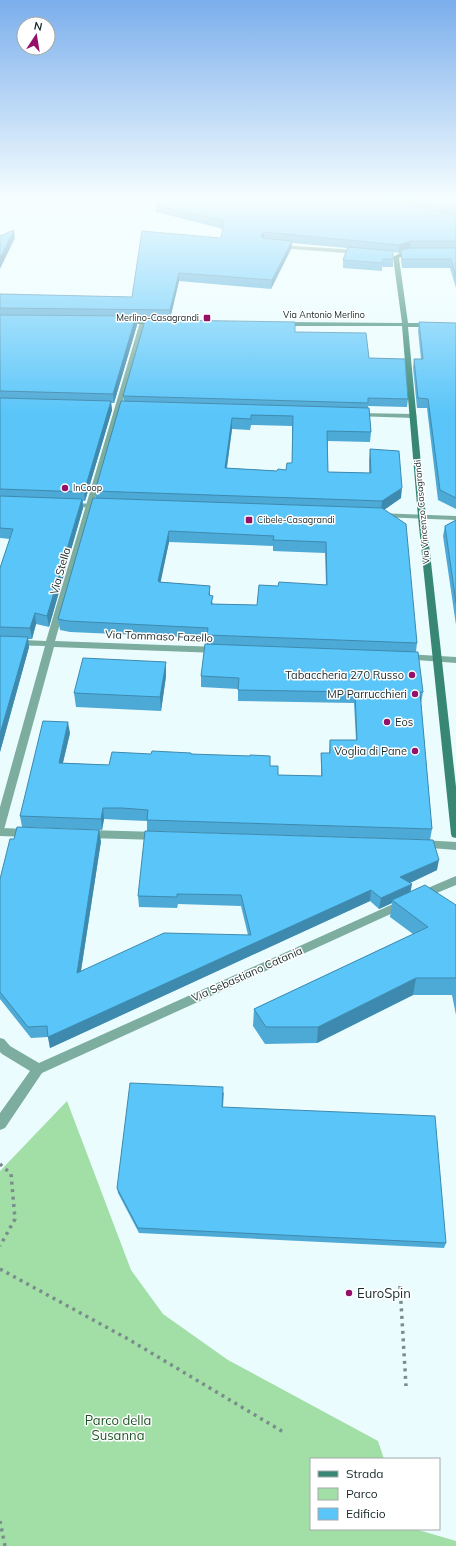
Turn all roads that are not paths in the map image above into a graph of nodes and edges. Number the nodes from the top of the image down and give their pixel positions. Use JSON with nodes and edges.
{"nodes":[{"id":1,"x":397,"y":270,"type":"edge"},
{"id":2,"x":117,"y":322,"type":"edge"},
{"id":3,"x":142,"y":322,"type":"junction"},
{"id":4,"x":165,"y":323,"type":"edge"},
{"id":5,"x":275,"y":324,"type":"edge"},
{"id":6,"x":405,"y":325,"type":"junction"},
{"id":7,"x":456,"y":325,"type":"edge"},
{"id":8,"x":350,"y":414,"type":"edge"},
{"id":9,"x":414,"y":416,"type":"junction"},
{"id":10,"x":62,"y":504,"type":"edge"},
{"id":11,"x":90,"y":505,"type":"junction"},
{"id":12,"x":112,"y":506,"type":"edge"},
{"id":13,"x":375,"y":515,"type":"edge"},
{"id":14,"x":422,"y":517,"type":"junction"},
{"id":15,"x":456,"y":518,"type":"edge"},
{"id":16,"x":0,"y":642,"type":"edge"},
{"id":17,"x":50,"y":644,"type":"junction"},
{"id":18,"x":224,"y":650,"type":"edge"},
{"id":19,"x":398,"y":657,"type":"edge"},
{"id":20,"x":437,"y":658,"type":"junction"},
{"id":21,"x":456,"y":660,"type":"edge"},
{"id":22,"x":0,"y":826,"type":"edge"},
{"id":23,"x":456,"y":830,"type":"edge"},
{"id":24,"x":0,"y":832,"type":"edge"},
{"id":25,"x":42,"y":833,"type":"edge"},
{"id":26,"x":74,"y":834,"type":"edge"},
{"id":27,"x":170,"y":837,"type":"edge"},
{"id":28,"x":410,"y":844,"type":"edge"},
{"id":29,"x":456,"y":846,"type":"edge"},
{"id":30,"x":456,"y":880,"type":"edge"},
{"id":31,"x":2,"y":1048,"type":"edge"},
{"id":32,"x":38,"y":1069,"type":"junction"},
{"id":33,"x":0,"y":1124,"type":"edge"}],
"edges":[{"from":1,"to":6,"type":"main road","name":"Via Vincenzo Casagrandi"},
{"from":2,"to":3,"type":"main road"},
{"from":3,"to":4,"type":"main road"},
{"from":3,"to":11,"type":"street","name":"Via Stella"},
{"from":5,"to":6,"type":"main road","name":"Via Antonio Merlino"},
{"from":6,"to":7,"type":"main road","name":"Via Antonio Merlino"},
{"from":6,"to":9,"type":"main road","name":"Via Vincenzo Casagrandi"},
{"from":8,"to":9,"type":"street"},
{"from":9,"to":14,"type":"main road","name":"Via Vincenzo Casagrandi"},
{"from":10,"to":11,"type":"street"},
{"from":11,"to":12,"type":"street"},
{"from":11,"to":17,"type":"street","name":"Via Stella"},
{"from":13,"to":14,"type":"street"},
{"from":14,"to":15,"type":"street"},
{"from":14,"to":20,"type":"main road","name":"Via Vincenzo Casagrandi"},
{"from":16,"to":17,"type":"street","name":"Via Tommaso Fazello"},
{"from":17,"to":18,"type":"street","name":"Via Tommaso Fazello"},
{"from":17,"to":22,"type":"street","name":"Via Stella"},
{"from":19,"to":20,"type":"street"},
{"from":20,"to":21,"type":"street"},
{"from":20,"to":23,"type":"main road","name":"Via Vincenzo Casagrandi"},
{"from":24,"to":25,"type":"street"},
{"from":26,"to":27,"type":"street"},
{"from":28,"to":29,"type":"street"},
{"from":30,"to":32,"type":"street","name":"Via Sebastiano Catania"},
{"from":31,"to":32,"type":"street"},
{"from":32,"to":33,"type":"street"}]}
